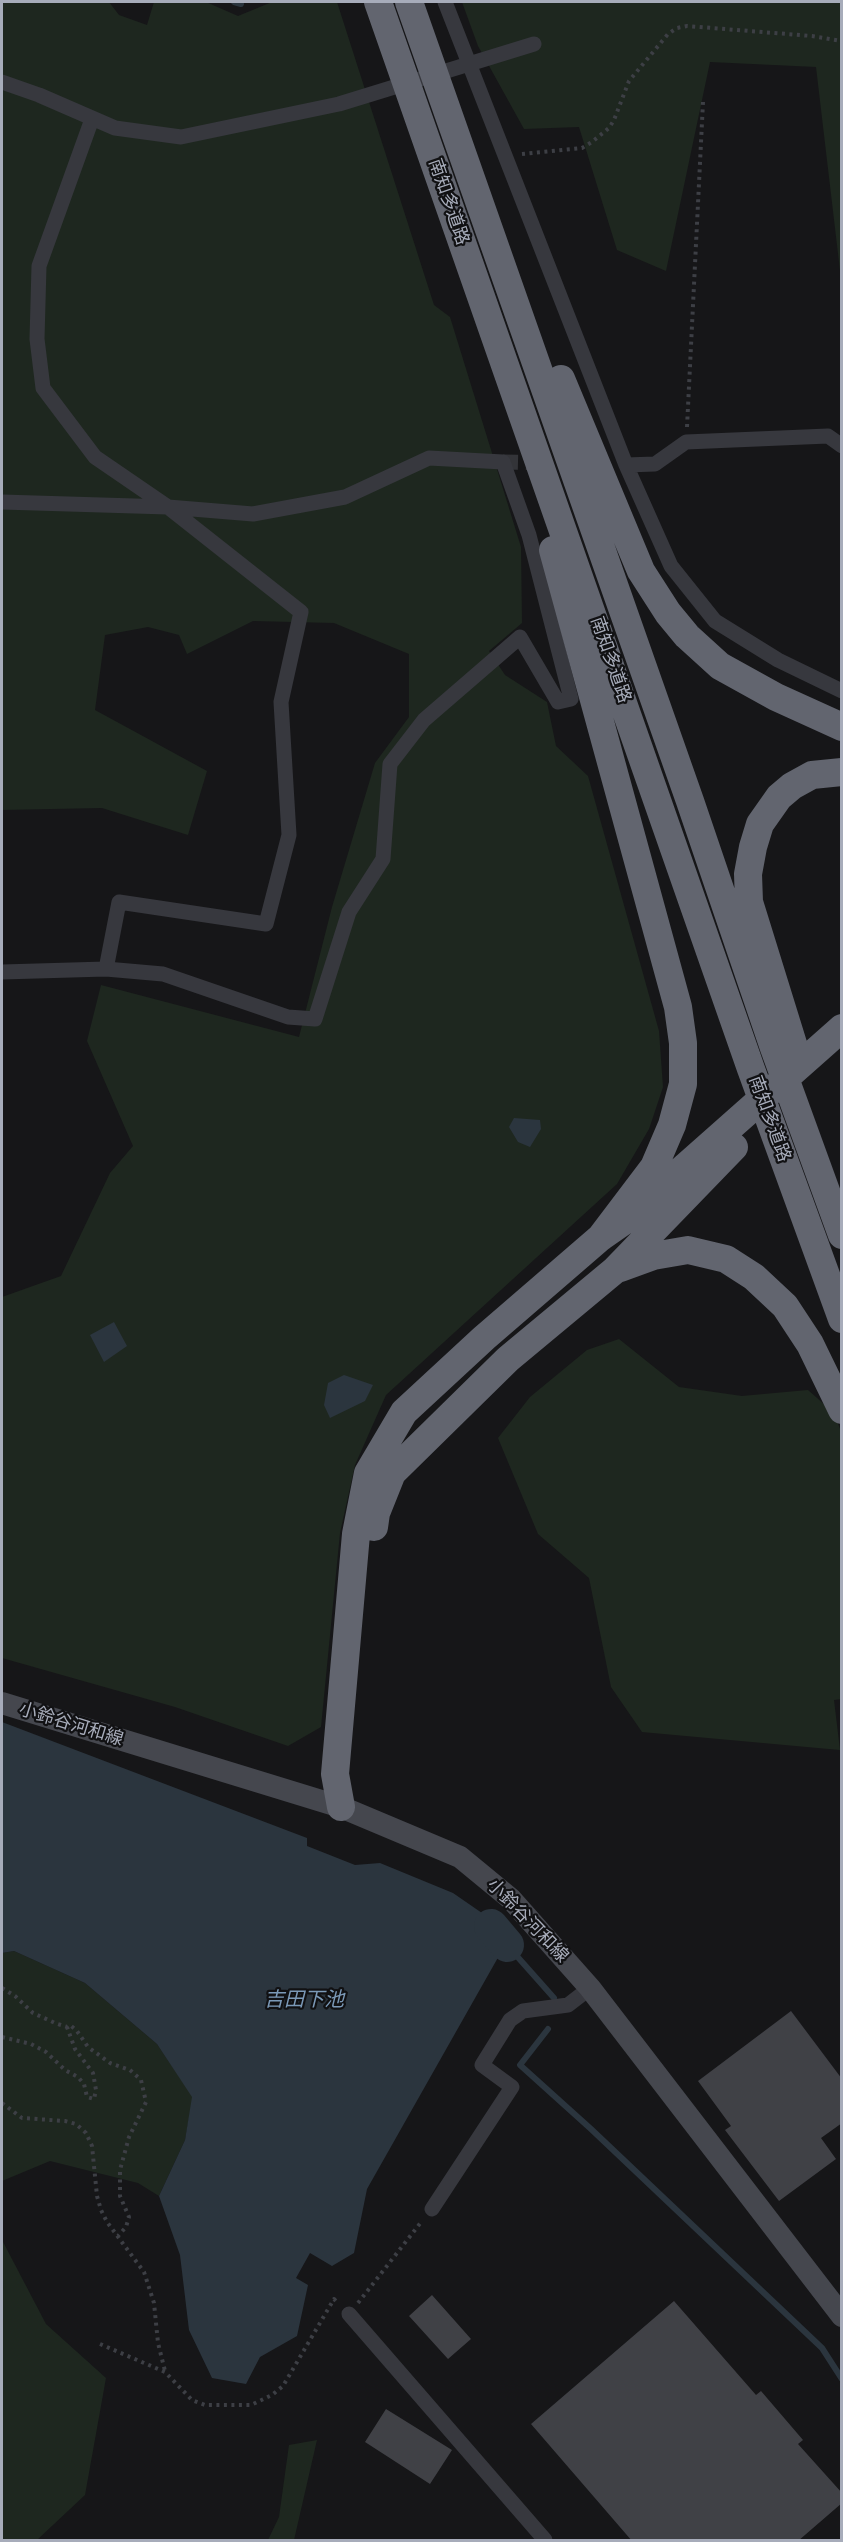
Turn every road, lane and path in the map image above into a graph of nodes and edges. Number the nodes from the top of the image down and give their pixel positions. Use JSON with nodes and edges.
{"nodes":[{"id":1,"x":378,"y":2,"type":"edge"},
{"id":2,"x":409,"y":2,"type":"edge"},
{"id":3,"x":445,"y":2,"type":"edge"},
{"id":4,"x":842,"y":41,"type":"edge"},
{"id":5,"x":534,"y":44,"type":"dead end"},
{"id":6,"x":393,"y":46,"type":"junction"},
{"id":7,"x":471,"y":65,"type":"junction"},
{"id":8,"x":2,"y":82,"type":"edge"},
{"id":9,"x":704,"y":102,"type":"dead end"},
{"id":10,"x":92,"y":119,"type":"junction"},
{"id":11,"x":506,"y":156,"type":"junction"},
{"id":12,"x":469,"y":171,"type":"junction"},
{"id":13,"x":686,"y":442,"type":"junction"},
{"id":14,"x":842,"y":446,"type":"edge"},
{"id":15,"x":626,"y":465,"type":"junction"},
{"id":16,"x":2,"y":502,"type":"edge"},
{"id":17,"x":168,"y":507,"type":"junction"},
{"id":18,"x":842,"y":691,"type":"edge"},
{"id":19,"x":842,"y":727,"type":"edge"},
{"id":20,"x":842,"y":772,"type":"edge"},
{"id":21,"x":106,"y":969,"type":"junction"},
{"id":22,"x":2,"y":972,"type":"edge"},
{"id":23,"x":842,"y":1028,"type":"edge"},
{"id":24,"x":781,"y":1040,"type":"junction"},
{"id":25,"x":842,"y":1048,"type":"edge"},
{"id":26,"x":812,"y":1127,"type":"junction"},
{"id":27,"x":842,"y":1186,"type":"edge"},
{"id":28,"x":842,"y":1235,"type":"edge"},
{"id":29,"x":601,"y":1237,"type":"junction"},
{"id":30,"x":615,"y":1270,"type":"junction"},
{"id":31,"x":842,"y":1319,"type":"edge"},
{"id":32,"x":842,"y":1410,"type":"edge"},
{"id":33,"x":2,"y":1702,"type":"edge"},
{"id":34,"x":341,"y":1807,"type":"junction"},
{"id":35,"x":590,"y":1988,"type":"junction"},
{"id":36,"x":2,"y":1989,"type":"edge"},
{"id":37,"x":67,"y":2027,"type":"junction"},
{"id":38,"x":2,"y":2037,"type":"edge"},
{"id":39,"x":2,"y":2103,"type":"edge"},
{"id":40,"x":432,"y":2209,"type":"joint"},
{"id":41,"x":118,"y":2236,"type":"junction"},
{"id":42,"x":349,"y":2314,"type":"junction"},
{"id":43,"x":842,"y":2316,"type":"edge"},
{"id":44,"x":100,"y":2344,"type":"dead end"},
{"id":45,"x":165,"y":2372,"type":"junction"},
{"id":46,"x":545,"y":2541,"type":"edge"}],
"edges":[{"from":1,"to":6,"type":"highway","name":"南知多道路"},
{"from":2,"to":12,"type":"highway","name":"南知多道路"},
{"from":3,"to":7,"type":"street"},
{"from":4,"to":11,"type":"path"},
{"from":5,"to":7,"type":"street"},
{"from":6,"to":29,"type":"highway"},
{"from":6,"to":31,"type":"highway","name":"南知多道路"},
{"from":7,"to":10,"type":"street"},
{"from":7,"to":11,"type":"street"},
{"from":8,"to":10,"type":"street"},
{"from":9,"to":13,"type":"path"},
{"from":10,"to":17,"type":"street"},
{"from":11,"to":15,"type":"street"},
{"from":12,"to":19,"type":"highway"},
{"from":12,"to":24,"type":"highway","name":"南知多道路"},
{"from":13,"to":14,"type":"street"},
{"from":13,"to":15,"type":"street"},
{"from":15,"to":18,"type":"street"},
{"from":16,"to":17,"type":"street"},
{"from":17,"to":21,"type":"street"},
{"from":17,"to":21,"type":"street"},
{"from":20,"to":24,"type":"highway"},
{"from":21,"to":22,"type":"street"},
{"from":23,"to":29,"type":"highway"},
{"from":24,"to":26,"type":"highway"},
{"from":25,"to":30,"type":"highway"},
{"from":26,"to":27,"type":"highway"},
{"from":26,"to":28,"type":"highway","name":"南知多道路"},
{"from":29,"to":34,"type":"highway"},
{"from":30,"to":32,"type":"highway"},
{"from":30,"to":34,"type":"highway"},
{"from":33,"to":34,"type":"main road","name":"小鈴谷河和線"},
{"from":34,"to":35,"type":"main road","name":"小鈴谷河和線"},
{"from":35,"to":40,"type":"street"},
{"from":35,"to":43,"type":"main road","name":"小鈴谷河和線"},
{"from":36,"to":37,"type":"path"},
{"from":37,"to":38,"type":"path"},
{"from":37,"to":41,"type":"path"},
{"from":39,"to":41,"type":"path"},
{"from":40,"to":42,"type":"path"},
{"from":41,"to":45,"type":"path"},
{"from":42,"to":45,"type":"path"},
{"from":42,"to":46,"type":"street"},
{"from":44,"to":45,"type":"path"}]}
